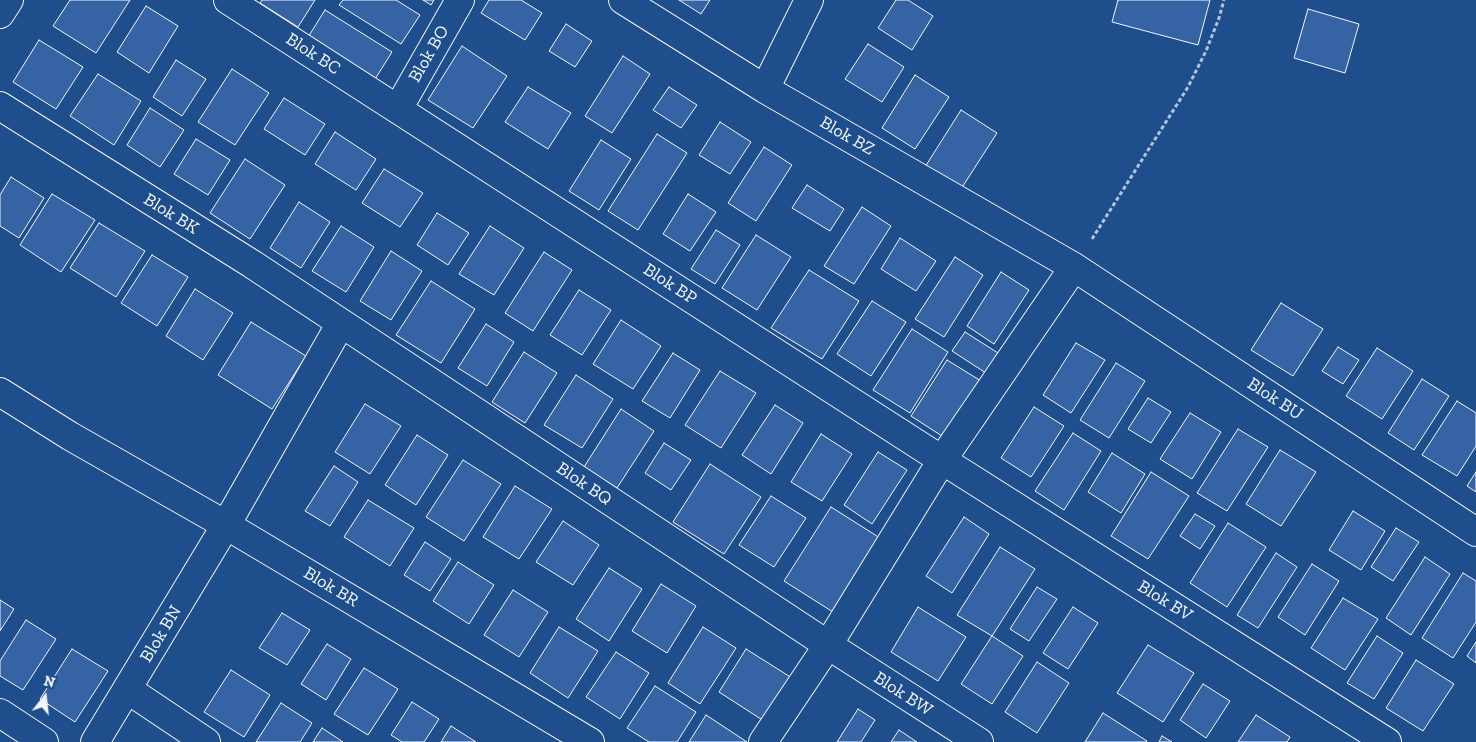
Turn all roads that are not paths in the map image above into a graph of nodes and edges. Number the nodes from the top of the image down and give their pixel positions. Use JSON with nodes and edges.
{"nodes":[{"id":1,"x":9,"y":0,"type":"edge"},
{"id":2,"x":228,"y":0,"type":"edge"},
{"id":3,"x":460,"y":0,"type":"edge"},
{"id":4,"x":622,"y":0,"type":"edge"},
{"id":5,"x":809,"y":0,"type":"edge"},
{"id":6,"x":0,"y":14,"type":"edge"},
{"id":7,"x":765,"y":89,"type":"junction"},
{"id":8,"x":0,"y":106,"type":"edge"},
{"id":9,"x":398,"y":109,"type":"junction"},
{"id":10,"x":1074,"y":267,"type":"junction"},
{"id":11,"x":341,"y":323,"type":"junction"},
{"id":12,"x":0,"y":392,"type":"edge"},
{"id":13,"x":942,"y":460,"type":"junction"},
{"id":14,"x":226,"y":525,"type":"junction"},
{"id":15,"x":1476,"y":532,"type":"edge"},
{"id":16,"x":828,"y":645,"type":"junction"},
{"id":17,"x":128,"y":689,"type":"junction"},
{"id":18,"x":0,"y":714,"type":"edge"},
{"id":19,"x":44,"y":742,"type":"edge"},
{"id":20,"x":95,"y":742,"type":"edge"},
{"id":21,"x":206,"y":742,"type":"edge"},
{"id":22,"x":590,"y":742,"type":"edge"},
{"id":23,"x":763,"y":742,"type":"edge"},
{"id":24,"x":979,"y":742,"type":"edge"},
{"id":25,"x":1387,"y":742,"type":"edge"}],
"edges":[{"from":1,"to":6,"type":"street"},
{"from":2,"to":9,"type":"street","name":"Blok BC"},
{"from":3,"to":9,"type":"street","name":"Blok BO"},
{"from":4,"to":7,"type":"street","name":"Blok BZ"},
{"from":5,"to":7,"type":"street"},
{"from":7,"to":10,"type":"street","name":"Blok BZ"},
{"from":8,"to":11,"type":"street","name":"Blok BK"},
{"from":9,"to":13,"type":"street","name":"Blok BP"},
{"from":10,"to":13,"type":"street"},
{"from":10,"to":15,"type":"street","name":"Blok BU"},
{"from":11,"to":14,"type":"street","name":"Blok BN"},
{"from":11,"to":16,"type":"street","name":"Blok BQ"},
{"from":12,"to":14,"type":"street","name":"Blok BR"},
{"from":13,"to":16,"type":"street"},
{"from":13,"to":25,"type":"street","name":"Blok BV"},
{"from":14,"to":17,"type":"street","name":"Blok BN"},
{"from":14,"to":22,"type":"street","name":"Blok BR"},
{"from":16,"to":23,"type":"street"},
{"from":16,"to":24,"type":"street","name":"Blok BW"},
{"from":17,"to":20,"type":"street","name":"Blok BN"},
{"from":17,"to":21,"type":"street"},
{"from":18,"to":19,"type":"street"}]}
